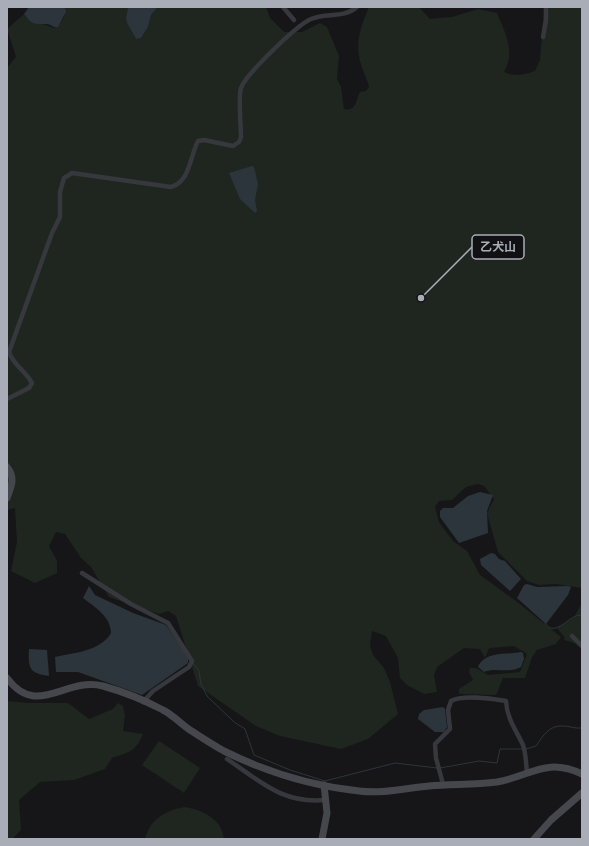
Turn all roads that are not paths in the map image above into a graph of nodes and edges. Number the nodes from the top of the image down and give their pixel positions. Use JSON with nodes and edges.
{"nodes":[{"id":1,"x":283,"y":7,"type":"edge"},
{"id":2,"x":357,"y":7,"type":"edge"},
{"id":3,"x":546,"y":7,"type":"edge"},
{"id":4,"x":294,"y":20,"type":"dead end"},
{"id":5,"x":543,"y":37,"type":"dead end"},
{"id":6,"x":7,"y":399,"type":"edge"},
{"id":7,"x":7,"y":467,"type":"edge"},
{"id":8,"x":7,"y":498,"type":"edge"},
{"id":9,"x":82,"y":573,"type":"dead end"},
{"id":10,"x":572,"y":636,"type":"dead end"},
{"id":11,"x":582,"y":646,"type":"edge"},
{"id":12,"x":7,"y":678,"type":"edge"},
{"id":13,"x":144,"y":702,"type":"junction"},
{"id":14,"x":227,"y":759,"type":"dead end"},
{"id":15,"x":527,"y":773,"type":"junction"},
{"id":16,"x":582,"y":774,"type":"edge"},
{"id":17,"x":443,"y":784,"type":"junction"},
{"id":18,"x":324,"y":786,"type":"junction"},
{"id":19,"x":582,"y":793,"type":"edge"},
{"id":20,"x":325,"y":800,"type":"junction"},
{"id":21,"x":322,"y":839,"type":"edge"},
{"id":22,"x":534,"y":839,"type":"edge"}],
"edges":[{"from":1,"to":4,"type":"street"},
{"from":2,"to":6,"type":"street"},
{"from":3,"to":5,"type":"street"},
{"from":7,"to":8,"type":"street"},
{"from":9,"to":13,"type":"street"},
{"from":10,"to":11,"type":"street"},
{"from":12,"to":13,"type":"street"},
{"from":13,"to":18,"type":"street"},
{"from":14,"to":20,"type":"street"},
{"from":15,"to":16,"type":"street"},
{"from":15,"to":17,"type":"street"},
{"from":15,"to":17,"type":"street"},
{"from":17,"to":18,"type":"street"},
{"from":18,"to":20,"type":"street"},
{"from":19,"to":22,"type":"street"},
{"from":20,"to":21,"type":"street"}]}
